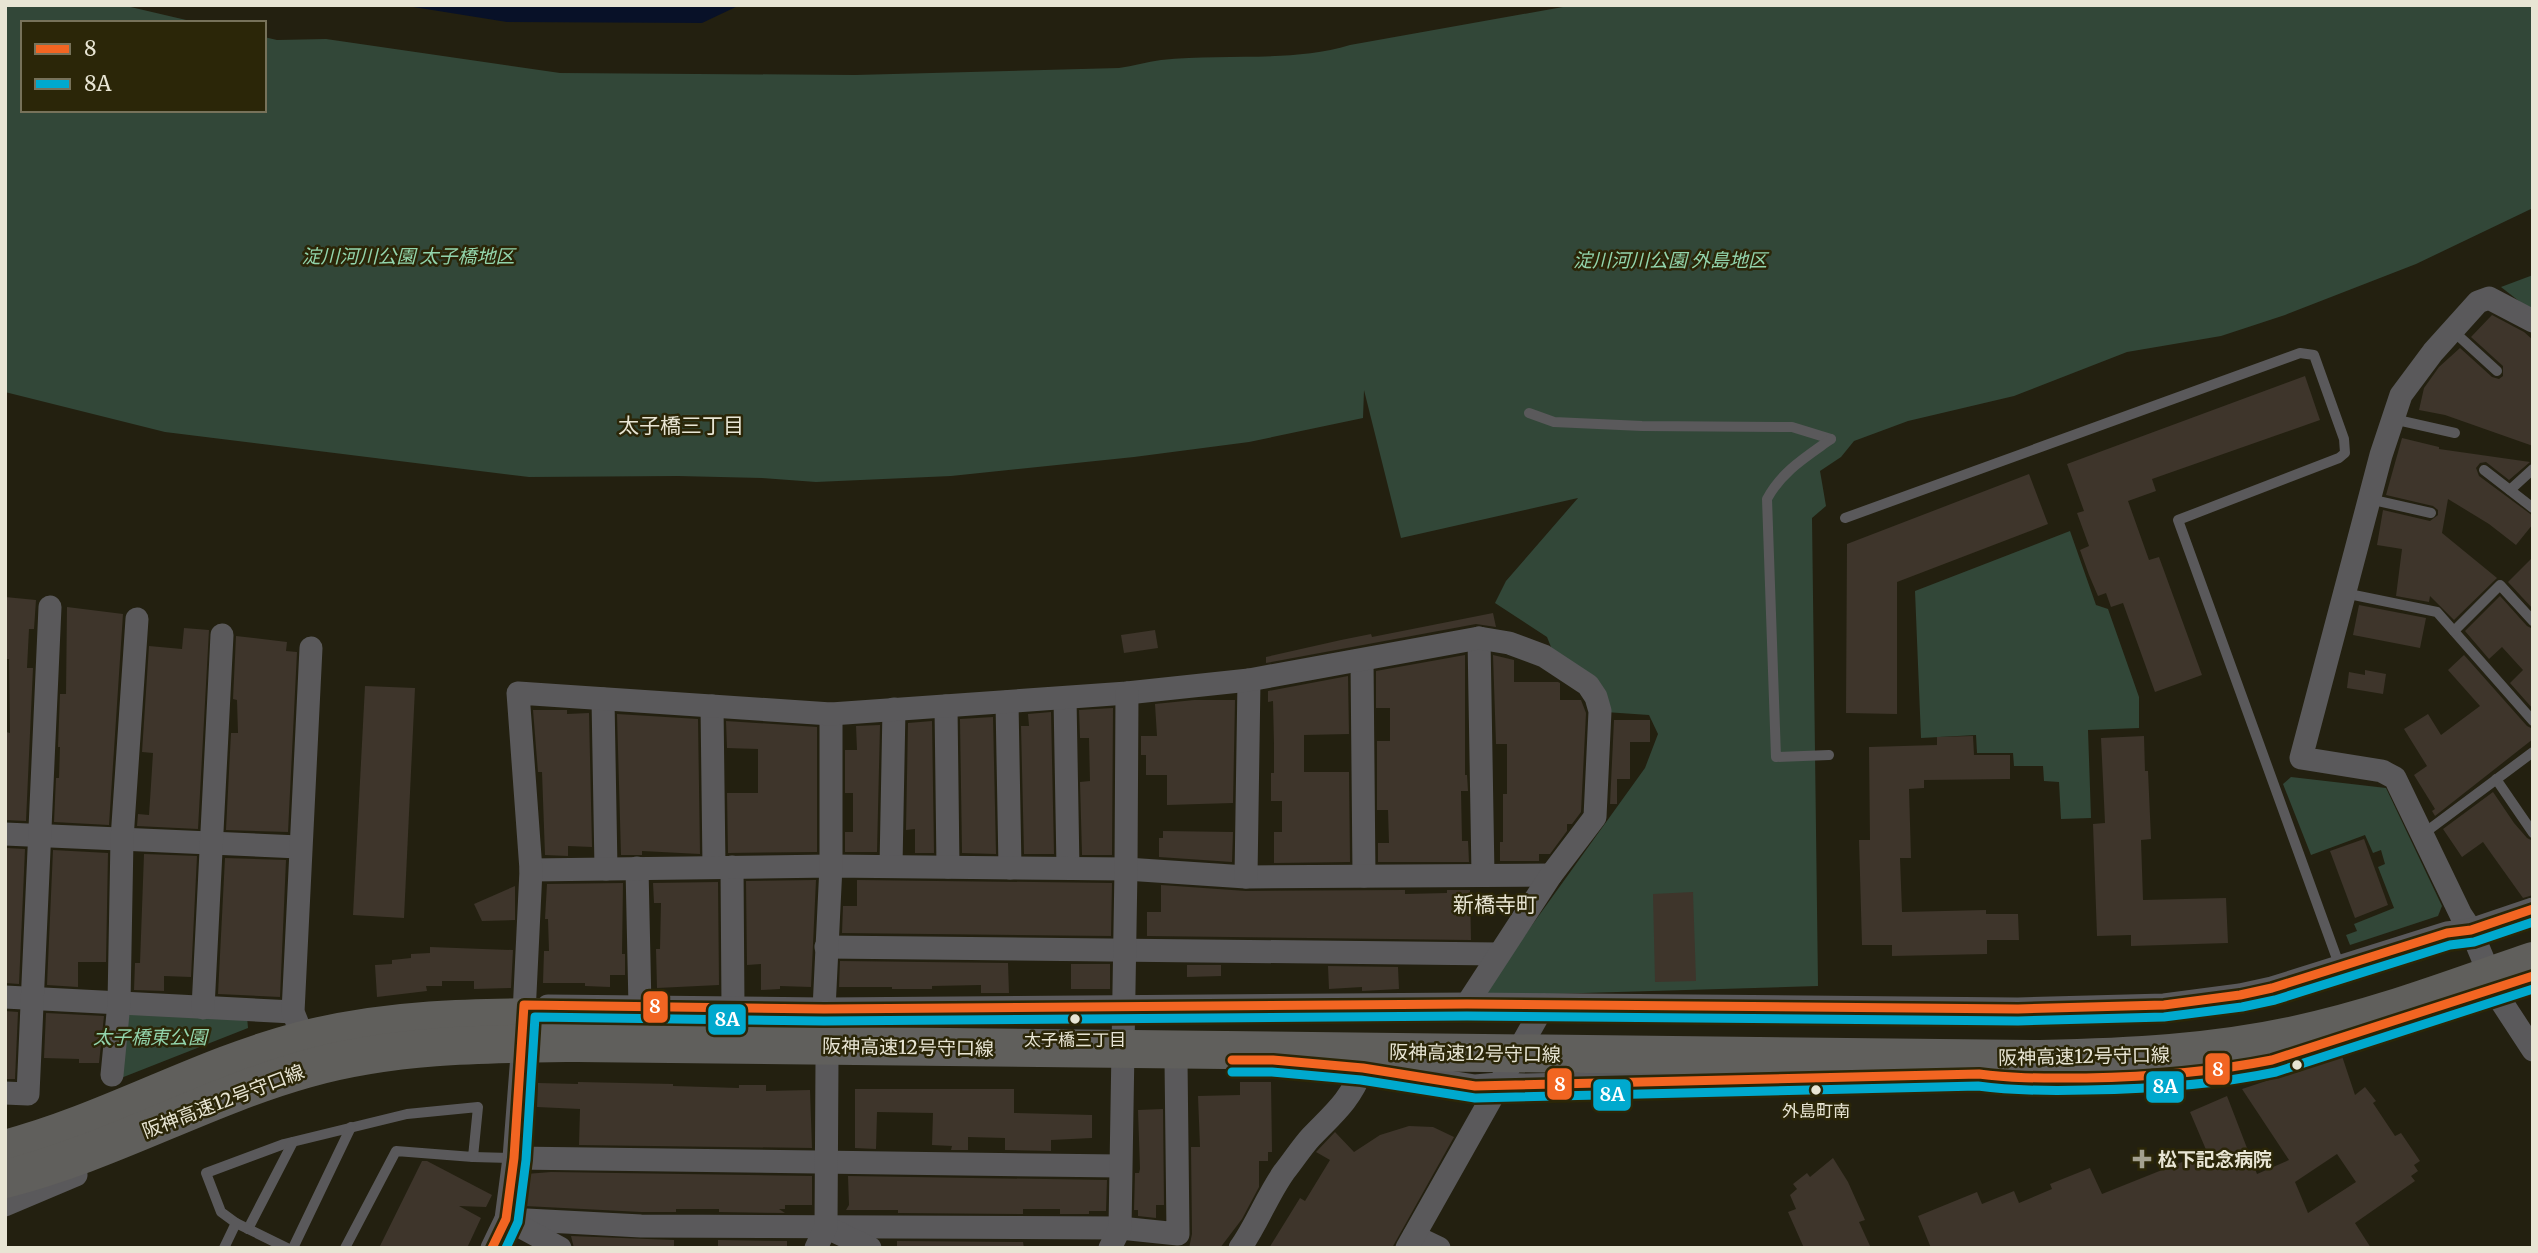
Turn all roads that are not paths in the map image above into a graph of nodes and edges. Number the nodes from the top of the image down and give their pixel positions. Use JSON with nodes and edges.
{"nodes":[{"id":1,"x":2533,"y":321,"type":"edge"},
{"id":2,"x":2452,"y":330,"type":"junction"},
{"id":3,"x":2497,"y":371,"type":"dead end"},
{"id":4,"x":1529,"y":413,"type":"dead end"},
{"id":5,"x":2393,"y":419,"type":"junction"},
{"id":6,"x":2455,"y":433,"type":"dead end"},
{"id":7,"x":2533,"y":469,"type":"edge"},
{"id":8,"x":2484,"y":470,"type":"dead end"},
{"id":9,"x":2511,"y":490,"type":"junction"},
{"id":10,"x":2369,"y":499,"type":"junction"},
{"id":11,"x":2533,"y":508,"type":"edge"},
{"id":12,"x":2431,"y":513,"type":"dead end"},
{"id":13,"x":1844,"y":518,"type":"dead end"},
{"id":14,"x":2344,"y":593,"type":"junction"},
{"id":15,"x":50,"y":607,"type":"dead end"},
{"id":16,"x":137,"y":618,"type":"dead end"},
{"id":17,"x":2533,"y":621,"type":"edge"},
{"id":18,"x":2454,"y":631,"type":"junction"},
{"id":19,"x":222,"y":635,"type":"dead end"},
{"id":20,"x":1479,"y":638,"type":"junction"},
{"id":21,"x":311,"y":648,"type":"dead end"},
{"id":22,"x":1362,"y":661,"type":"junction"},
{"id":23,"x":1249,"y":680,"type":"junction"},
{"id":24,"x":1127,"y":693,"type":"junction"},
{"id":25,"x":1065,"y":698,"type":"junction"},
{"id":26,"x":603,"y":699,"type":"junction"},
{"id":27,"x":1007,"y":702,"type":"junction"},
{"id":28,"x":712,"y":706,"type":"junction"},
{"id":29,"x":946,"y":706,"type":"junction"},
{"id":30,"x":894,"y":709,"type":"junction"},
{"id":31,"x":831,"y":714,"type":"junction"},
{"id":32,"x":2533,"y":721,"type":"edge"},
{"id":33,"x":2533,"y":752,"type":"edge"},
{"id":34,"x":1829,"y":755,"type":"dead end"},
{"id":35,"x":2496,"y":779,"type":"junction"},
{"id":36,"x":2533,"y":833,"type":"edge"},
{"id":37,"x":5,"y":834,"type":"edge"},
{"id":38,"x":2423,"y":834,"type":"junction"},
{"id":39,"x":39,"y":836,"type":"junction"},
{"id":40,"x":122,"y":839,"type":"junction"},
{"id":41,"x":212,"y":843,"type":"junction"},
{"id":42,"x":299,"y":847,"type":"junction"},
{"id":43,"x":831,"y":866,"type":"junction"},
{"id":44,"x":891,"y":866,"type":"junction"},
{"id":45,"x":723,"y":867,"type":"junction"},
{"id":46,"x":948,"y":867,"type":"junction"},
{"id":47,"x":638,"y":868,"type":"junction"},
{"id":48,"x":1010,"y":868,"type":"junction"},
{"id":49,"x":606,"y":869,"type":"junction"},
{"id":50,"x":1068,"y":869,"type":"junction"},
{"id":51,"x":1126,"y":869,"type":"junction"},
{"id":52,"x":531,"y":870,"type":"junction"},
{"id":53,"x":1483,"y":875,"type":"junction"},
{"id":54,"x":1551,"y":875,"type":"junction"},
{"id":55,"x":1364,"y":876,"type":"junction"},
{"id":56,"x":1246,"y":877,"type":"junction"},
{"id":57,"x":2533,"y":909,"type":"edge"},
{"id":58,"x":2471,"y":930,"type":"junction"},
{"id":59,"x":2533,"y":934,"type":"edge"},
{"id":60,"x":826,"y":947,"type":"junction"},
{"id":61,"x":1125,"y":951,"type":"junction"},
{"id":62,"x":1499,"y":954,"type":"junction"},
{"id":63,"x":2533,"y":961,"type":"edge"},
{"id":64,"x":2340,"y":967,"type":"junction"},
{"id":65,"x":2533,"y":976,"type":"edge"},
{"id":66,"x":2495,"y":988,"type":"junction"},
{"id":67,"x":5,"y":997,"type":"edge"},
{"id":68,"x":32,"y":998,"type":"junction"},
{"id":69,"x":119,"y":1003,"type":"junction"},
{"id":70,"x":1466,"y":1004,"type":"junction"},
{"id":71,"x":524,"y":1005,"type":"junction"},
{"id":72,"x":1544,"y":1005,"type":"junction"},
{"id":73,"x":640,"y":1007,"type":"junction"},
{"id":74,"x":203,"y":1008,"type":"junction"},
{"id":75,"x":733,"y":1008,"type":"junction"},
{"id":76,"x":1124,"y":1008,"type":"junction"},
{"id":77,"x":830,"y":1009,"type":"junction"},
{"id":78,"x":296,"y":1020,"type":"junction"},
{"id":79,"x":2533,"y":1050,"type":"edge"},
{"id":80,"x":522,"y":1055,"type":"junction"},
{"id":81,"x":827,"y":1060,"type":"junction"},
{"id":82,"x":1121,"y":1060,"type":"junction"},
{"id":83,"x":1176,"y":1060,"type":"junction"},
{"id":84,"x":1363,"y":1068,"type":"junction"},
{"id":85,"x":112,"y":1075,"type":"dead end"},
{"id":86,"x":1498,"y":1084,"type":"junction"},
{"id":87,"x":5,"y":1093,"type":"edge"},
{"id":88,"x":351,"y":1128,"type":"junction"},
{"id":89,"x":5,"y":1133,"type":"edge"},
{"id":90,"x":293,"y":1142,"type":"junction"},
{"id":91,"x":5,"y":1149,"type":"edge"},
{"id":92,"x":473,"y":1157,"type":"junction"},
{"id":93,"x":514,"y":1158,"type":"junction"},
{"id":94,"x":828,"y":1163,"type":"junction"},
{"id":95,"x":1120,"y":1166,"type":"junction"},
{"id":96,"x":5,"y":1179,"type":"edge"},
{"id":97,"x":5,"y":1205,"type":"edge"},
{"id":98,"x":506,"y":1219,"type":"junction"},
{"id":99,"x":236,"y":1223,"type":"junction"},
{"id":100,"x":826,"y":1227,"type":"junction"},
{"id":101,"x":248,"y":1229,"type":"junction"},
{"id":102,"x":1114,"y":1238,"type":"edge"},
{"id":103,"x":1411,"y":1242,"type":"edge"},
{"id":104,"x":224,"y":1248,"type":"edge"},
{"id":105,"x":287,"y":1248,"type":"edge"},
{"id":106,"x":293,"y":1248,"type":"edge"},
{"id":107,"x":345,"y":1248,"type":"edge"},
{"id":108,"x":492,"y":1248,"type":"edge"},
{"id":109,"x":559,"y":1248,"type":"edge"},
{"id":110,"x":816,"y":1248,"type":"edge"},
{"id":111,"x":870,"y":1248,"type":"edge"},
{"id":112,"x":1240,"y":1248,"type":"edge"},
{"id":113,"x":1439,"y":1248,"type":"edge"}],
"edges":[{"from":1,"to":2,"type":"street"},
{"from":2,"to":3,"type":"lane"},
{"from":2,"to":5,"type":"street"},
{"from":4,"to":34,"type":"lane"},
{"from":5,"to":6,"type":"lane"},
{"from":5,"to":10,"type":"street"},
{"from":7,"to":9,"type":"lane"},
{"from":8,"to":9,"type":"lane"},
{"from":9,"to":11,"type":"lane"},
{"from":10,"to":12,"type":"lane"},
{"from":10,"to":14,"type":"street"},
{"from":13,"to":64,"type":"lane"},
{"from":14,"to":18,"type":"lane"},
{"from":14,"to":38,"type":"street"},
{"from":15,"to":39,"type":"street"},
{"from":16,"to":40,"type":"street"},
{"from":17,"to":18,"type":"lane"},
{"from":18,"to":32,"type":"lane"},
{"from":19,"to":41,"type":"street"},
{"from":20,"to":22,"type":"street"},
{"from":20,"to":53,"type":"street"},
{"from":20,"to":54,"type":"street"},
{"from":21,"to":42,"type":"street"},
{"from":22,"to":23,"type":"street"},
{"from":22,"to":55,"type":"street"},
{"from":23,"to":24,"type":"street"},
{"from":23,"to":56,"type":"street"},
{"from":24,"to":25,"type":"street"},
{"from":24,"to":51,"type":"street"},
{"from":25,"to":27,"type":"street"},
{"from":25,"to":50,"type":"street"},
{"from":26,"to":28,"type":"street"},
{"from":26,"to":49,"type":"street"},
{"from":26,"to":52,"type":"street"},
{"from":27,"to":29,"type":"street"},
{"from":27,"to":48,"type":"street"},
{"from":28,"to":31,"type":"street"},
{"from":28,"to":45,"type":"street"},
{"from":29,"to":30,"type":"street"},
{"from":29,"to":46,"type":"street"},
{"from":30,"to":31,"type":"street"},
{"from":30,"to":44,"type":"street"},
{"from":31,"to":43,"type":"street"},
{"from":33,"to":35,"type":"lane"},
{"from":35,"to":36,"type":"lane"},
{"from":35,"to":38,"type":"lane"},
{"from":37,"to":39,"type":"street"},
{"from":38,"to":58,"type":"street"},
{"from":39,"to":40,"type":"street"},
{"from":39,"to":68,"type":"street"},
{"from":40,"to":41,"type":"street"},
{"from":40,"to":69,"type":"street"},
{"from":41,"to":42,"type":"street"},
{"from":41,"to":74,"type":"street"},
{"from":42,"to":78,"type":"street"},
{"from":43,"to":44,"type":"street"},
{"from":43,"to":45,"type":"street"},
{"from":43,"to":60,"type":"street"},
{"from":44,"to":46,"type":"street"},
{"from":45,"to":47,"type":"street"},
{"from":45,"to":75,"type":"street"},
{"from":46,"to":48,"type":"street"},
{"from":47,"to":49,"type":"street"},
{"from":47,"to":73,"type":"street"},
{"from":48,"to":50,"type":"street"},
{"from":49,"to":52,"type":"street"},
{"from":50,"to":51,"type":"street"},
{"from":51,"to":56,"type":"street"},
{"from":51,"to":61,"type":"street"},
{"from":52,"to":71,"type":"street"},
{"from":53,"to":54,"type":"street"},
{"from":53,"to":55,"type":"street"},
{"from":54,"to":62,"type":"street"},
{"from":55,"to":56,"type":"street"},
{"from":57,"to":58,"type":"street"},
{"from":58,"to":64,"type":"street"},
{"from":58,"to":66,"type":"street"},
{"from":59,"to":91,"type":"highway","name":"阪神高速12号守口線","bridge":true},
{"from":60,"to":61,"type":"street"},
{"from":60,"to":77,"type":"street"},
{"from":61,"to":62,"type":"street"},
{"from":61,"to":76,"type":"street"},
{"from":62,"to":70,"type":"street"},
{"from":63,"to":96,"type":"highway","name":"阪神高速12号守口線","bridge":true},
{"from":64,"to":72,"type":"street"},
{"from":65,"to":66,"type":"street"},
{"from":66,"to":79,"type":"street"},
{"from":66,"to":86,"type":"street"},
{"from":67,"to":68,"type":"street"},
{"from":68,"to":69,"type":"street"},
{"from":68,"to":87,"type":"street"},
{"from":69,"to":74,"type":"street"},
{"from":69,"to":85,"type":"street"},
{"from":70,"to":72,"type":"street"},
{"from":70,"to":76,"type":"street"},
{"from":71,"to":73,"type":"street"},
{"from":71,"to":78,"type":"street"},
{"from":71,"to":80,"type":"street"},
{"from":72,"to":86,"type":"street"},
{"from":73,"to":75,"type":"street"},
{"from":74,"to":78,"type":"street"},
{"from":75,"to":77,"type":"street"},
{"from":76,"to":77,"type":"street"},
{"from":76,"to":82,"type":"street"},
{"from":77,"to":81,"type":"street"},
{"from":78,"to":89,"type":"street"},
{"from":80,"to":81,"type":"street"},
{"from":80,"to":93,"type":"street"},
{"from":80,"to":97,"type":"street"},
{"from":81,"to":82,"type":"street"},
{"from":81,"to":94,"type":"street"},
{"from":82,"to":83,"type":"street"},
{"from":82,"to":95,"type":"street"},
{"from":83,"to":84,"type":"street"},
{"from":83,"to":102,"type":"street"},
{"from":84,"to":86,"type":"street"},
{"from":84,"to":112,"type":"street"},
{"from":86,"to":103,"type":"street"},
{"from":88,"to":90,"type":"lane"},
{"from":88,"to":92,"type":"lane"},
{"from":88,"to":106,"type":"lane"},
{"from":90,"to":99,"type":"lane"},
{"from":90,"to":101,"type":"lane"},
{"from":92,"to":93,"type":"lane"},
{"from":92,"to":107,"type":"lane"},
{"from":93,"to":94,"type":"street"},
{"from":93,"to":98,"type":"street"},
{"from":94,"to":95,"type":"street"},
{"from":94,"to":100,"type":"street"},
{"from":95,"to":102,"type":"street"},
{"from":98,"to":100,"type":"street"},
{"from":98,"to":108,"type":"street"},
{"from":98,"to":109,"type":"street"},
{"from":99,"to":101,"type":"lane"},
{"from":99,"to":104,"type":"lane"},
{"from":100,"to":102,"type":"street"},
{"from":100,"to":110,"type":"street"},
{"from":100,"to":111,"type":"street"},
{"from":101,"to":105,"type":"lane"},
{"from":103,"to":113,"type":"street"}]}
